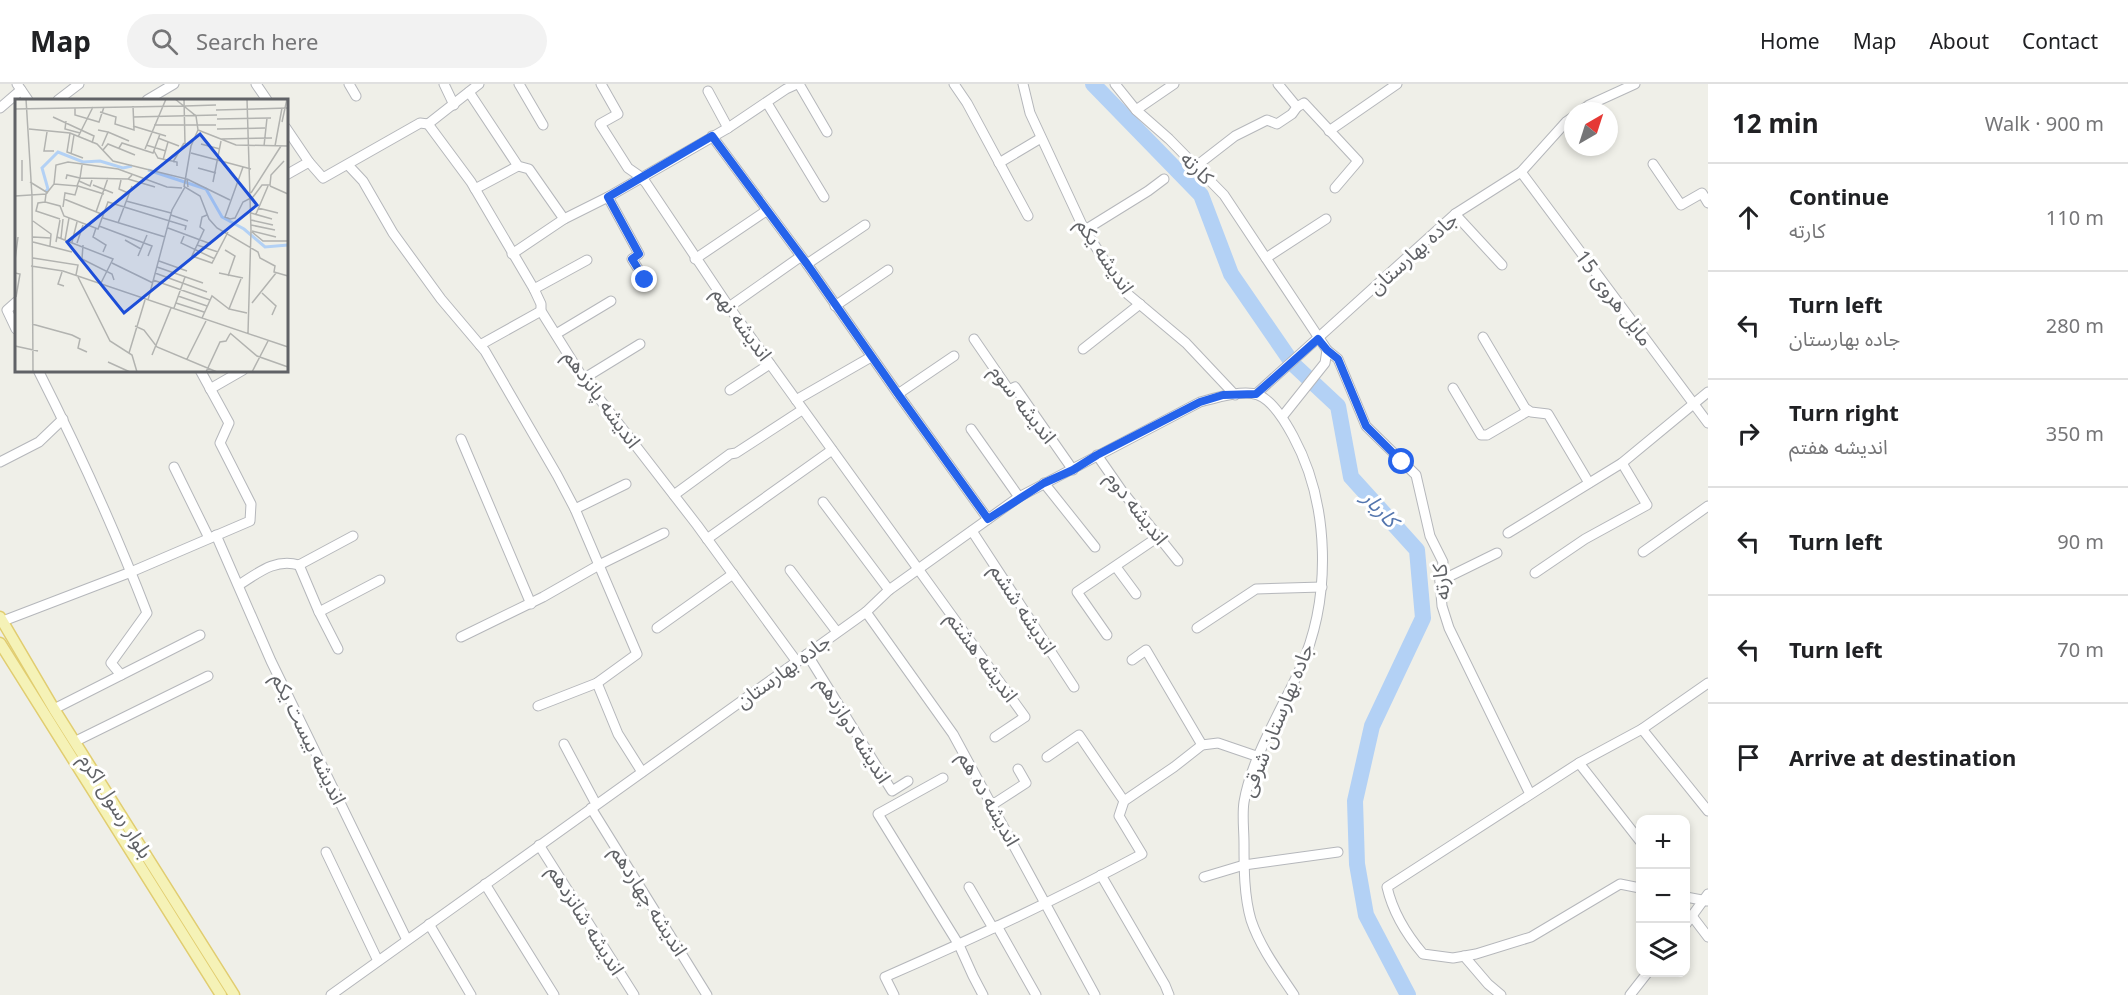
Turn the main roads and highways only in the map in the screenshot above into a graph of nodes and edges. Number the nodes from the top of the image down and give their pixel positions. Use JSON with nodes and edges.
{"nodes":[{"id":1,"x":1,"y":619,"type":"edge"},
{"id":2,"x":0,"y":643,"type":"edge"},
{"id":3,"x":221,"y":995,"type":"edge"},
{"id":4,"x":234,"y":995,"type":"edge"}],
"edges":[{"from":1,"to":4,"type":"main road","name":"بلوار رسول اکرم"},
{"from":2,"to":3,"type":"main road","name":"بلوار رسول اکرم"}]}
